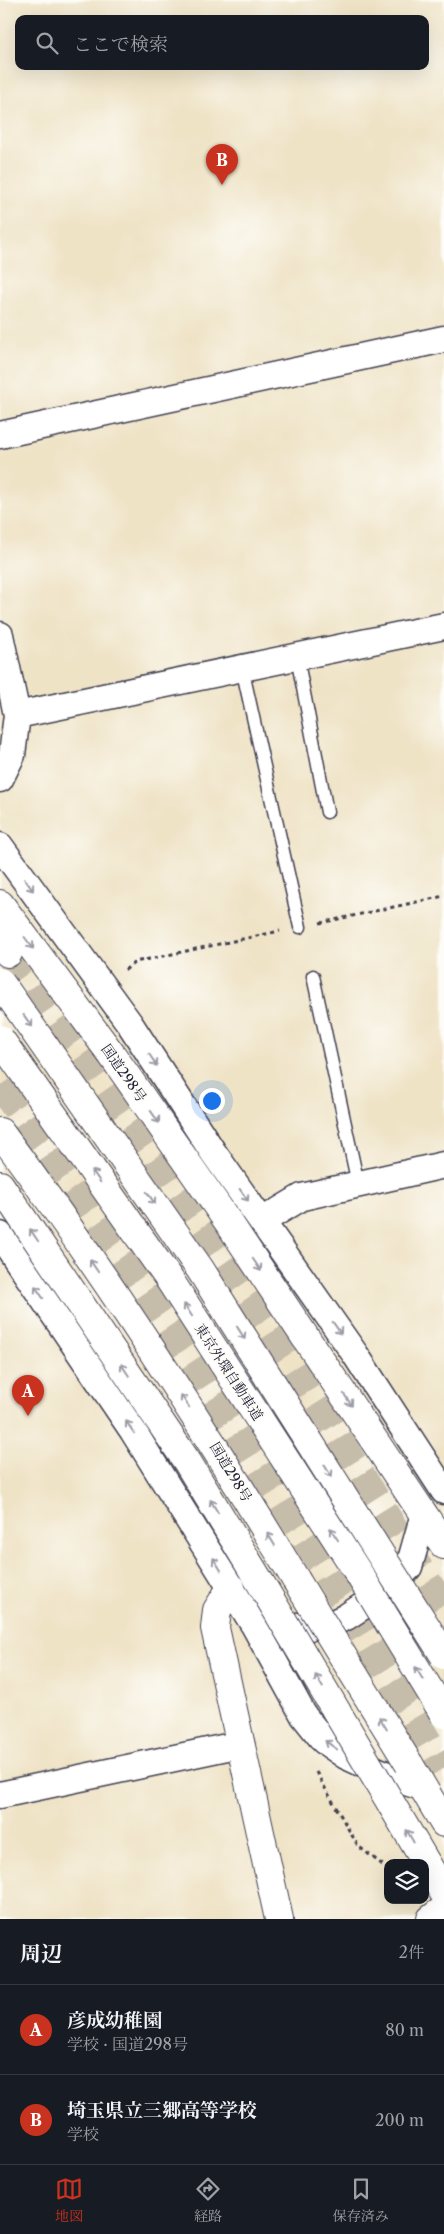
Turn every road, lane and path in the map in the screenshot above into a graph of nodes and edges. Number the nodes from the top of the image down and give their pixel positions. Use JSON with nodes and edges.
{"nodes":[{"id":1,"x":444,"y":339,"type":"edge"},
{"id":2,"x":0,"y":436,"type":"edge"},
{"id":3,"x":444,"y":626,"type":"edge"},
{"id":4,"x":0,"y":635,"type":"edge"},
{"id":5,"x":297,"y":657,"type":"junction"},
{"id":6,"x":242,"y":668,"type":"junction"},
{"id":7,"x":17,"y":715,"type":"junction"},
{"id":8,"x":0,"y":779,"type":"edge"},
{"id":9,"x":327,"y":812,"type":"dead end"},
{"id":10,"x":0,"y":846,"type":"edge"},
{"id":11,"x":0,"y":904,"type":"edge"},
{"id":12,"x":300,"y":927,"type":"dead end"},
{"id":13,"x":313,"y":976,"type":"dead end"},
{"id":14,"x":0,"y":982,"type":"edge"},
{"id":15,"x":130,"y":1024,"type":"junction"},
{"id":16,"x":0,"y":1039,"type":"edge"},
{"id":17,"x":112,"y":1054,"type":"junction"},
{"id":18,"x":0,"y":1132,"type":"edge"},
{"id":19,"x":444,"y":1165,"type":"edge"},
{"id":20,"x":358,"y":1184,"type":"junction"},
{"id":21,"x":0,"y":1185,"type":"edge"},
{"id":22,"x":262,"y":1221,"type":"junction"},
{"id":23,"x":4,"y":1249,"type":"edge"},
{"id":24,"x":444,"y":1491,"type":"edge"},
{"id":25,"x":438,"y":1529,"type":"edge"},
{"id":26,"x":231,"y":1588,"type":"junction"},
{"id":27,"x":254,"y":1625,"type":"junction"},
{"id":28,"x":444,"y":1655,"type":"edge"},
{"id":29,"x":444,"y":1714,"type":"edge"},
{"id":30,"x":241,"y":1744,"type":"junction"},
{"id":31,"x":422,"y":1787,"type":"junction"},
{"id":32,"x":0,"y":1795,"type":"edge"},
{"id":33,"x":444,"y":1823,"type":"edge"},
{"id":34,"x":444,"y":1893,"type":"edge"},
{"id":35,"x":444,"y":1909,"type":"edge"},
{"id":36,"x":279,"y":1919,"type":"edge"},
{"id":37,"x":431,"y":1919,"type":"edge"}],
"edges":[{"from":1,"to":2,"type":"street"},
{"from":3,"to":5,"type":"street"},
{"from":4,"to":7,"type":"street"},
{"from":5,"to":6,"type":"street"},
{"from":5,"to":9,"type":"lane"},
{"from":6,"to":7,"type":"street"},
{"from":6,"to":12,"type":"lane"},
{"from":7,"to":8,"type":"street"},
{"from":10,"to":15,"type":"street","one_way":true},
{"from":11,"to":17,"type":"main road","name":"国道298号","one_way":true},
{"from":13,"to":20,"type":"lane"},
{"from":14,"to":28,"type":"main road","one_way":true,"bridge":true},
{"from":15,"to":17,"type":"street"},
{"from":15,"to":22,"type":"street","one_way":true},
{"from":29,"to":16,"type":"main road","name":"東京外環自動車道","one_way":true,"bridge":true},
{"from":17,"to":25,"type":"main road","name":"国道298号","one_way":true},
{"from":31,"to":18,"type":"main road","name":"国道298号","one_way":true,"bridge":true},
{"from":19,"to":20,"type":"street"},
{"from":20,"to":22,"type":"street"},
{"from":34,"to":21,"type":"main road","one_way":true,"bridge":true},
{"from":22,"to":24,"type":"street","one_way":true},
{"from":26,"to":23,"type":"street","one_way":true},
{"from":25,"to":27,"type":"street"},
{"from":26,"to":27,"type":"street"},
{"from":26,"to":30,"type":"main road"},
{"from":31,"to":27,"type":"street","one_way":true},
{"from":30,"to":32,"type":"street"},
{"from":30,"to":36,"type":"main road"},
{"from":31,"to":33,"type":"main road","name":"国道298号"},
{"from":35,"to":37,"type":"main road"}]}
